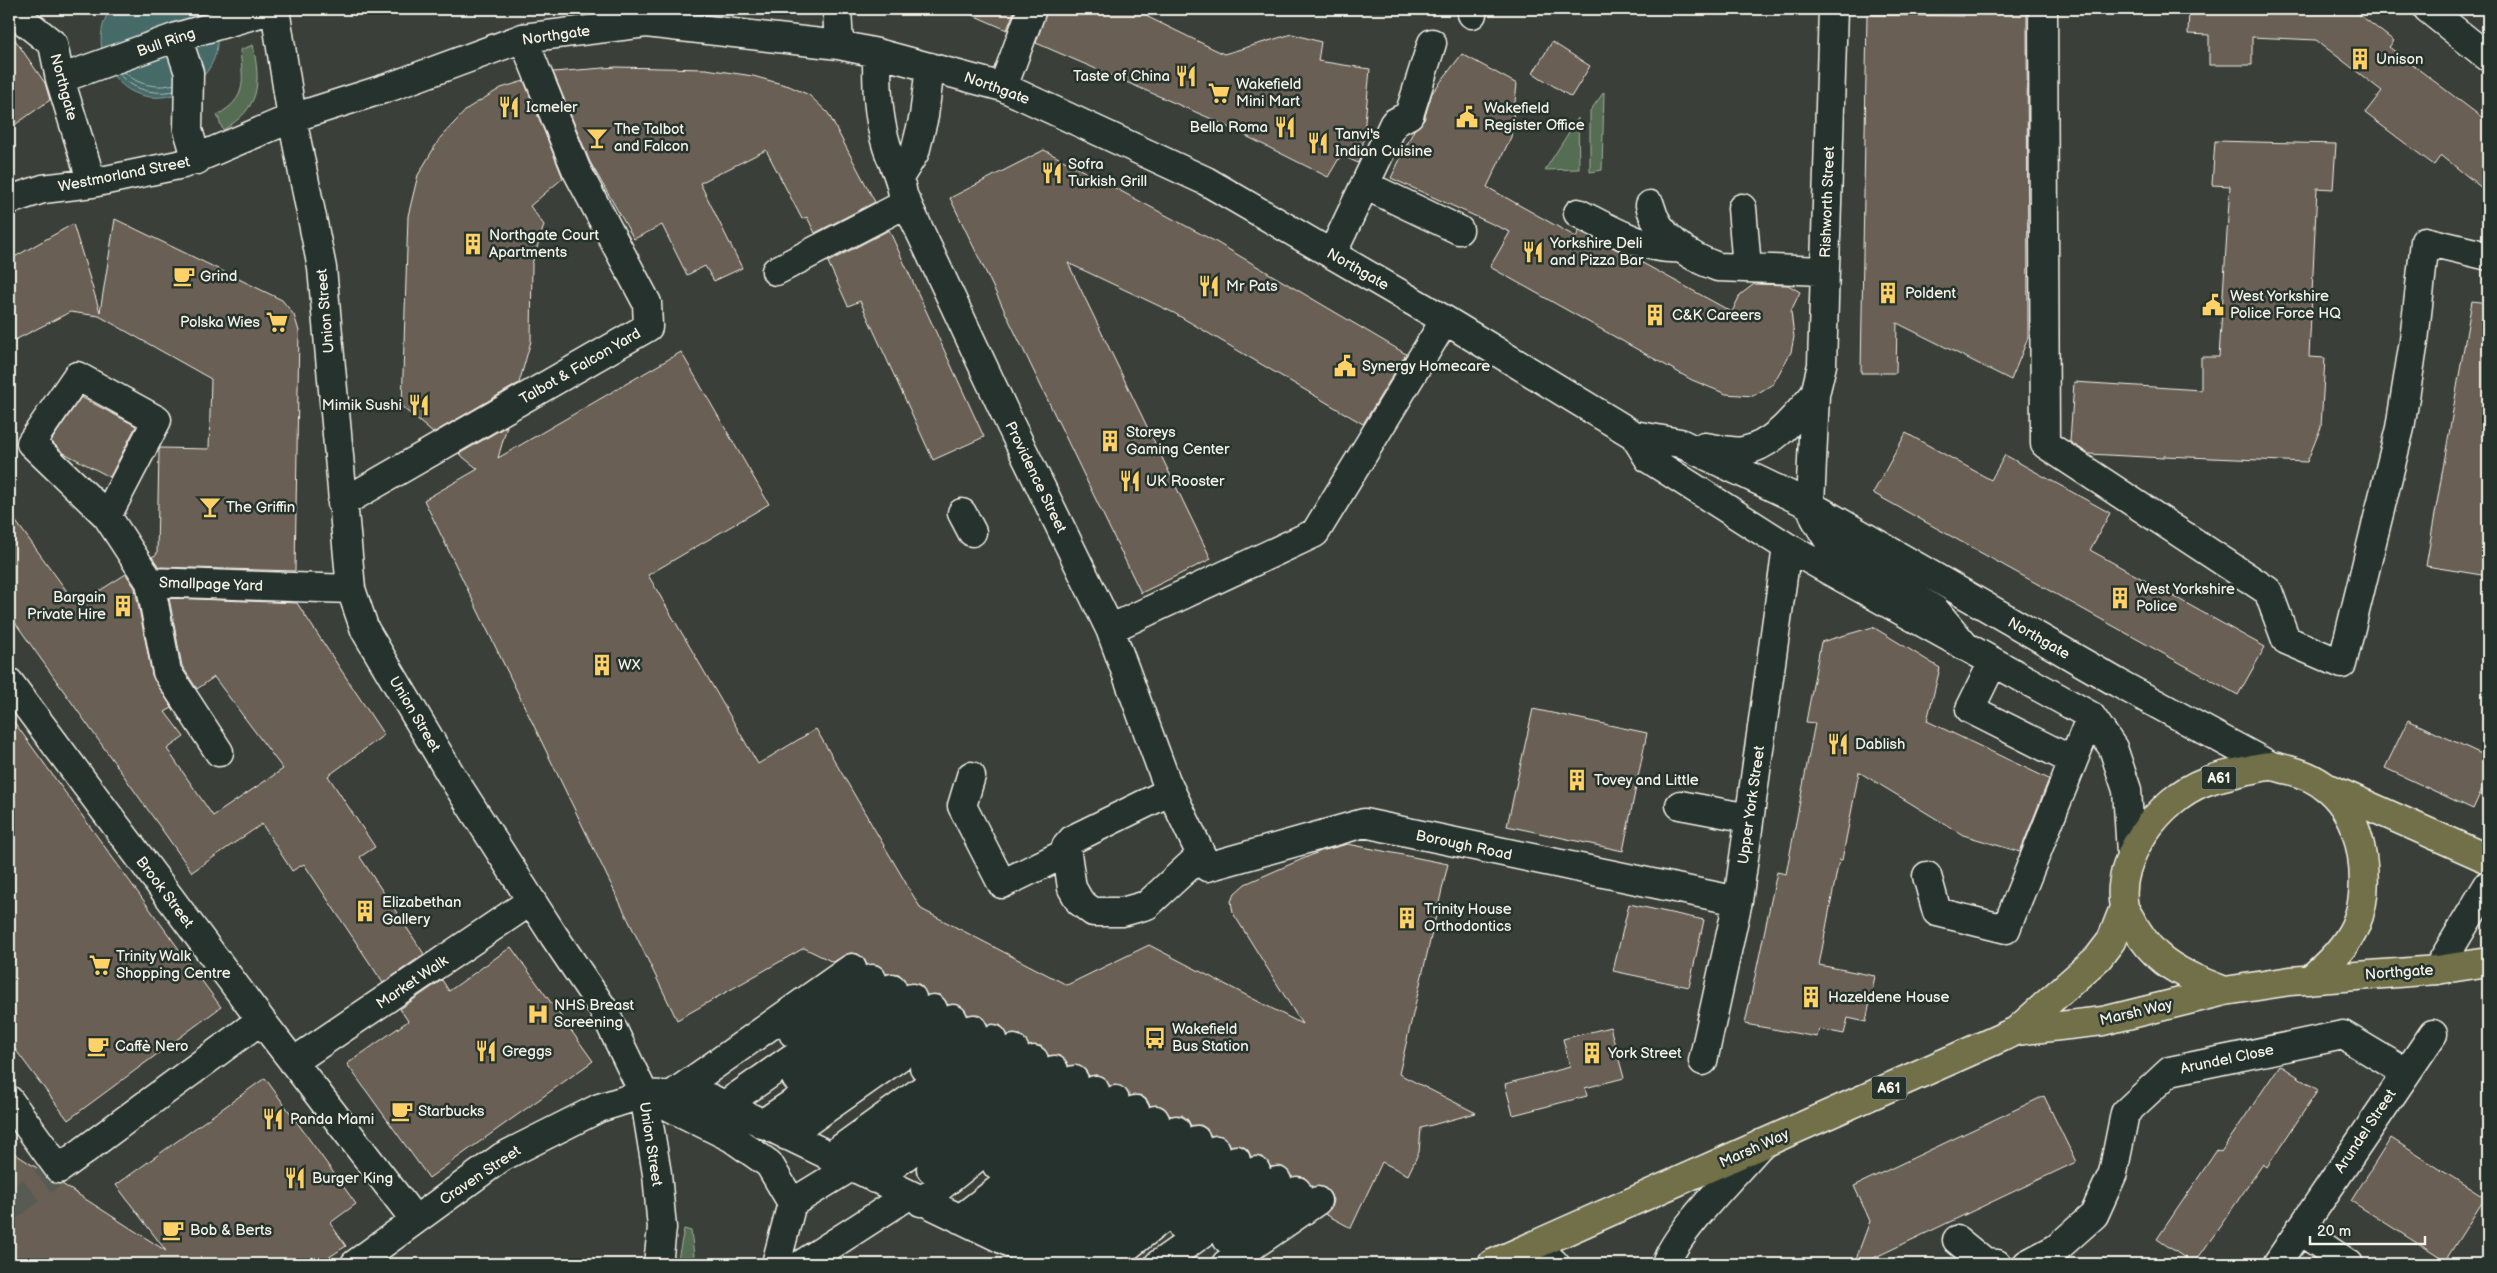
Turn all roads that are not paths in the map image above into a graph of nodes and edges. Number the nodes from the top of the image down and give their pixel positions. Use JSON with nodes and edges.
{"nodes":[{"id":1,"x":9,"y":9,"type":"edge"},
{"id":2,"x":274,"y":9,"type":"edge"},
{"id":3,"x":837,"y":9,"type":"edge"},
{"id":4,"x":1032,"y":9,"type":"edge"},
{"id":5,"x":1833,"y":9,"type":"edge"},
{"id":6,"x":2043,"y":9,"type":"edge"},
{"id":7,"x":2428,"y":9,"type":"edge"},
{"id":8,"x":586,"y":20,"type":"edge"},
{"id":9,"x":177,"y":37,"type":"junction"},
{"id":10,"x":523,"y":38,"type":"junction"},
{"id":11,"x":1432,"y":43,"type":"dead end"},
{"id":12,"x":838,"y":44,"type":"junction"},
{"id":13,"x":877,"y":53,"type":"junction"},
{"id":14,"x":2488,"y":57,"type":"edge"},
{"id":15,"x":930,"y":67,"type":"junction"},
{"id":16,"x":60,"y":79,"type":"junction"},
{"id":17,"x":1003,"y":87,"type":"junction"},
{"id":18,"x":292,"y":118,"type":"junction"},
{"id":19,"x":197,"y":160,"type":"junction"},
{"id":20,"x":900,"y":176,"type":"junction"},
{"id":21,"x":92,"y":183,"type":"junction"},
{"id":22,"x":1365,"y":185,"type":"junction"},
{"id":23,"x":9,"y":200,"type":"edge"},
{"id":24,"x":907,"y":203,"type":"junction"},
{"id":25,"x":1650,"y":205,"type":"dead end"},
{"id":26,"x":1742,"y":208,"type":"dead end"},
{"id":27,"x":1578,"y":213,"type":"dead end"},
{"id":28,"x":1459,"y":230,"type":"dead end"},
{"id":29,"x":1682,"y":248,"type":"junction"},
{"id":30,"x":1332,"y":254,"type":"junction"},
{"id":31,"x":2488,"y":256,"type":"edge"},
{"id":32,"x":1747,"y":268,"type":"junction"},
{"id":33,"x":776,"y":270,"type":"dead end"},
{"id":34,"x":1824,"y":271,"type":"junction"},
{"id":35,"x":1445,"y":320,"type":"junction"},
{"id":36,"x":1815,"y":394,"type":"junction"},
{"id":37,"x":1634,"y":435,"type":"junction"},
{"id":38,"x":1680,"y":443,"type":"junction"},
{"id":39,"x":342,"y":503,"type":"junction"},
{"id":40,"x":1810,"y":505,"type":"junction"},
{"id":41,"x":107,"y":516,"type":"junction"},
{"id":42,"x":1787,"y":546,"type":"junction"},
{"id":43,"x":150,"y":582,"type":"junction"},
{"id":44,"x":351,"y":589,"type":"junction"},
{"id":45,"x":1110,"y":629,"type":"junction"},
{"id":46,"x":1965,"y":646,"type":"junction"},
{"id":47,"x":1993,"y":662,"type":"junction"},
{"id":48,"x":9,"y":682,"type":"edge"},
{"id":49,"x":2091,"y":716,"type":"junction"},
{"id":50,"x":218,"y":752,"type":"dead end"},
{"id":51,"x":2073,"y":760,"type":"junction"},
{"id":52,"x":2271,"y":766,"type":"junction"},
{"id":53,"x":971,"y":776,"type":"dead end"},
{"id":54,"x":1168,"y":786,"type":"junction"},
{"id":55,"x":2331,"y":789,"type":"junction"},
{"id":56,"x":1680,"y":805,"type":"dead end"},
{"id":57,"x":1749,"y":818,"type":"junction"},
{"id":58,"x":1066,"y":854,"type":"junction"},
{"id":59,"x":2131,"y":854,"type":"junction"},
{"id":60,"x":1201,"y":855,"type":"junction"},
{"id":61,"x":2488,"y":859,"type":"edge"},
{"id":62,"x":1927,"y":876,"type":"dead end"},
{"id":63,"x":2488,"y":885,"type":"edge"},
{"id":64,"x":531,"y":901,"type":"junction"},
{"id":65,"x":1738,"y":901,"type":"junction"},
{"id":66,"x":2124,"y":908,"type":"junction"},
{"id":67,"x":2488,"y":962,"type":"edge"},
{"id":68,"x":2437,"y":970,"type":"junction"},
{"id":69,"x":2309,"y":980,"type":"junction"},
{"id":70,"x":2225,"y":991,"type":"junction"},
{"id":71,"x":261,"y":1020,"type":"junction"},
{"id":72,"x":2016,"y":1031,"type":"junction"},
{"id":73,"x":2433,"y":1034,"type":"dead end"},
{"id":74,"x":1703,"y":1061,"type":"dead end"},
{"id":75,"x":293,"y":1062,"type":"junction"},
{"id":76,"x":2405,"y":1072,"type":"junction"},
{"id":77,"x":1084,"y":1085,"type":"junction"},
{"id":78,"x":644,"y":1094,"type":"junction"},
{"id":79,"x":672,"y":1095,"type":"junction"},
{"id":80,"x":699,"y":1098,"type":"junction"},
{"id":81,"x":9,"y":1100,"type":"edge"},
{"id":82,"x":743,"y":1114,"type":"junction"},
{"id":83,"x":787,"y":1136,"type":"junction"},
{"id":84,"x":1761,"y":1144,"type":"junction"},
{"id":85,"x":832,"y":1158,"type":"junction"},
{"id":86,"x":875,"y":1179,"type":"junction"},
{"id":87,"x":792,"y":1203,"type":"junction"},
{"id":88,"x":415,"y":1220,"type":"junction"},
{"id":89,"x":973,"y":1226,"type":"edge"},
{"id":90,"x":2299,"y":1230,"type":"junction"},
{"id":91,"x":1957,"y":1240,"type":"dead end"},
{"id":92,"x":1546,"y":1255,"type":"edge"},
{"id":93,"x":355,"y":1264,"type":"edge"},
{"id":94,"x":658,"y":1264,"type":"edge"},
{"id":95,"x":776,"y":1264,"type":"edge"},
{"id":96,"x":802,"y":1264,"type":"edge"},
{"id":97,"x":1073,"y":1264,"type":"edge"},
{"id":98,"x":1105,"y":1264,"type":"edge"},
{"id":99,"x":1133,"y":1264,"type":"edge"},
{"id":100,"x":1159,"y":1264,"type":"edge"},
{"id":101,"x":1191,"y":1264,"type":"edge"},
{"id":102,"x":1226,"y":1264,"type":"edge"},
{"id":103,"x":1492,"y":1264,"type":"edge"},
{"id":104,"x":1666,"y":1264,"type":"edge"},
{"id":105,"x":1998,"y":1264,"type":"edge"},
{"id":106,"x":2027,"y":1264,"type":"edge"},
{"id":107,"x":2276,"y":1264,"type":"edge"},
{"id":108,"x":2349,"y":1264,"type":"edge"}],
"edges":[{"from":1,"to":16,"type":"street","name":"Northgate"},
{"from":2,"to":9,"type":"street","name":"Bull Ring"},
{"from":2,"to":18,"type":"street","name":"Bull Ring"},
{"from":3,"to":12,"type":"street"},
{"from":4,"to":17,"type":"street"},
{"from":5,"to":34,"type":"street","name":"Rishworth Street"},
{"from":6,"to":31,"type":"street"},
{"from":7,"to":14,"type":"street"},
{"from":8,"to":10,"type":"street","name":"Northgate"},
{"from":8,"to":12,"type":"street","name":"Northgate"},
{"from":9,"to":16,"type":"street","name":"Bull Ring"},
{"from":9,"to":19,"type":"street"},
{"from":10,"to":18,"type":"street","name":"Northgate"},
{"from":10,"to":39,"type":"street","name":"Talbot & Falcon Yard"},
{"from":11,"to":22,"type":"street"},
{"from":12,"to":13,"type":"street","name":"Northgate"},
{"from":13,"to":15,"type":"street","name":"Northgate"},
{"from":13,"to":20,"type":"street","name":"Providence Street"},
{"from":15,"to":17,"type":"street","name":"Northgate"},
{"from":15,"to":20,"type":"street"},
{"from":16,"to":21,"type":"street","name":"Northgate"},
{"from":17,"to":30,"type":"street","name":"Northgate"},
{"from":18,"to":19,"type":"street","name":"Westmorland Street"},
{"from":18,"to":39,"type":"street","name":"Union Street"},
{"from":19,"to":21,"type":"street","name":"Westmorland Street"},
{"from":20,"to":24,"type":"street","name":"Providence Street"},
{"from":21,"to":23,"type":"street","name":"Westmorland Street"},
{"from":22,"to":28,"type":"street"},
{"from":22,"to":30,"type":"street"},
{"from":24,"to":33,"type":"street"},
{"from":24,"to":45,"type":"street","name":"Providence Street"},
{"from":25,"to":29,"type":"street"},
{"from":26,"to":32,"type":"street"},
{"from":27,"to":29,"type":"street"},
{"from":29,"to":32,"type":"street"},
{"from":30,"to":35,"type":"street","name":"Northgate"},
{"from":32,"to":34,"type":"street"},
{"from":34,"to":36,"type":"street","name":"Rishworth Street"},
{"from":35,"to":37,"type":"street","name":"Northgate"},
{"from":35,"to":45,"type":"street"},
{"from":36,"to":38,"type":"street","name":"Rishworth Street"},
{"from":36,"to":40,"type":"street","name":"Rishworth Street"},
{"from":37,"to":38,"type":"street","name":"Northgate"},
{"from":37,"to":42,"type":"street","name":"Northgate"},
{"from":38,"to":40,"type":"street","name":"Northgate"},
{"from":39,"to":44,"type":"street","name":"Union Street"},
{"from":40,"to":46,"type":"street","name":"Northgate"},
{"from":40,"to":52,"type":"street","name":"Northgate"},
{"from":41,"to":41,"type":"street","name":"Smallpage Yard"},
{"from":41,"to":43,"type":"street","name":"Smallpage Yard"},
{"from":42,"to":46,"type":"street","name":"Northgate"},
{"from":42,"to":57,"type":"street","name":"Upper York Street"},
{"from":43,"to":44,"type":"street","name":"Smallpage Yard"},
{"from":43,"to":50,"type":"street"},
{"from":44,"to":64,"type":"street","name":"Union Street"},
{"from":45,"to":54,"type":"street","name":"Providence Street"},
{"from":46,"to":47,"type":"street","name":"Northgate"},
{"from":47,"to":49,"type":"street","name":"Northgate"},
{"from":47,"to":51,"type":"street"},
{"from":48,"to":71,"type":"street","name":"Brook Street"},
{"from":49,"to":51,"type":"street"},
{"from":49,"to":59,"type":"street","name":"Northgate"},
{"from":51,"to":62,"type":"street"},
{"from":52,"to":55,"type":"highway","number":"A61"},
{"from":52,"to":59,"type":"highway","number":"A61"},
{"from":53,"to":58,"type":"street"},
{"from":54,"to":58,"type":"street"},
{"from":54,"to":60,"type":"street"},
{"from":55,"to":61,"type":"highway","number":"A61"},
{"from":55,"to":69,"type":"highway","number":"A61"},
{"from":56,"to":57,"type":"street"},
{"from":57,"to":65,"type":"street","name":"Upper York Street"},
{"from":58,"to":60,"type":"street"},
{"from":59,"to":66,"type":"highway","number":"A61"},
{"from":60,"to":65,"type":"street","name":"Borough Road"},
{"from":63,"to":68,"type":"street"},
{"from":64,"to":75,"type":"street","name":"Market Walk"},
{"from":64,"to":78,"type":"street","name":"Union Street"},
{"from":65,"to":74,"type":"street","name":"Upper York Street"},
{"from":66,"to":70,"type":"highway","number":"A61"},
{"from":66,"to":72,"type":"highway","name":"Marsh Way","number":"A61"},
{"from":67,"to":68,"type":"highway","name":"Northgate","number":"A61"},
{"from":68,"to":69,"type":"highway","name":"Northgate","number":"A61"},
{"from":69,"to":70,"type":"highway","number":"A61"},
{"from":70,"to":72,"type":"highway","name":"Marsh Way","number":"A61"},
{"from":71,"to":75,"type":"street","name":"Brook Street"},
{"from":71,"to":81,"type":"street"},
{"from":72,"to":84,"type":"highway","name":"Marsh Way","number":"A61"},
{"from":73,"to":76,"type":"street","name":"Arundel Street"},
{"from":75,"to":88,"type":"street","name":"Brook Street"},
{"from":76,"to":90,"type":"street","name":"Arundel Street"},
{"from":76,"to":106,"type":"street","name":"Arundel Close"},
{"from":77,"to":79,"type":"street"},
{"from":77,"to":80,"type":"street"},
{"from":77,"to":82,"type":"street"},
{"from":77,"to":82,"type":"street"},
{"from":77,"to":83,"type":"street"},
{"from":77,"to":85,"type":"street"},
{"from":77,"to":85,"type":"street"},
{"from":77,"to":86,"type":"street"},
{"from":77,"to":89,"type":"street"},
{"from":77,"to":89,"type":"street"},
{"from":77,"to":89,"type":"street"},
{"from":77,"to":89,"type":"street"},
{"from":77,"to":97,"type":"street"},
{"from":77,"to":98,"type":"street"},
{"from":77,"to":99,"type":"street"},
{"from":77,"to":100,"type":"street"},
{"from":77,"to":101,"type":"street"},
{"from":77,"to":102,"type":"street"},
{"from":78,"to":79,"type":"street"},
{"from":78,"to":87,"type":"street"},
{"from":78,"to":88,"type":"street","name":"Craven Street"},
{"from":78,"to":94,"type":"street","name":"Union Street"},
{"from":79,"to":80,"type":"street"},
{"from":80,"to":82,"type":"street"},
{"from":82,"to":83,"type":"street"},
{"from":83,"to":85,"type":"street"},
{"from":84,"to":92,"type":"highway","name":"Marsh Way","number":"A61"},
{"from":84,"to":104,"type":"street"},
{"from":85,"to":86,"type":"street"},
{"from":85,"to":87,"type":"street"},
{"from":86,"to":89,"type":"street"},
{"from":87,"to":95,"type":"street"},
{"from":88,"to":93,"type":"street","name":"Craven Street"},
{"from":89,"to":96,"type":"street"},
{"from":90,"to":107,"type":"street","name":"Arundel Street"},
{"from":90,"to":108,"type":"street"},
{"from":91,"to":105,"type":"street"},
{"from":92,"to":103,"type":"highway","name":"Marsh Way","number":"A61"}]}
